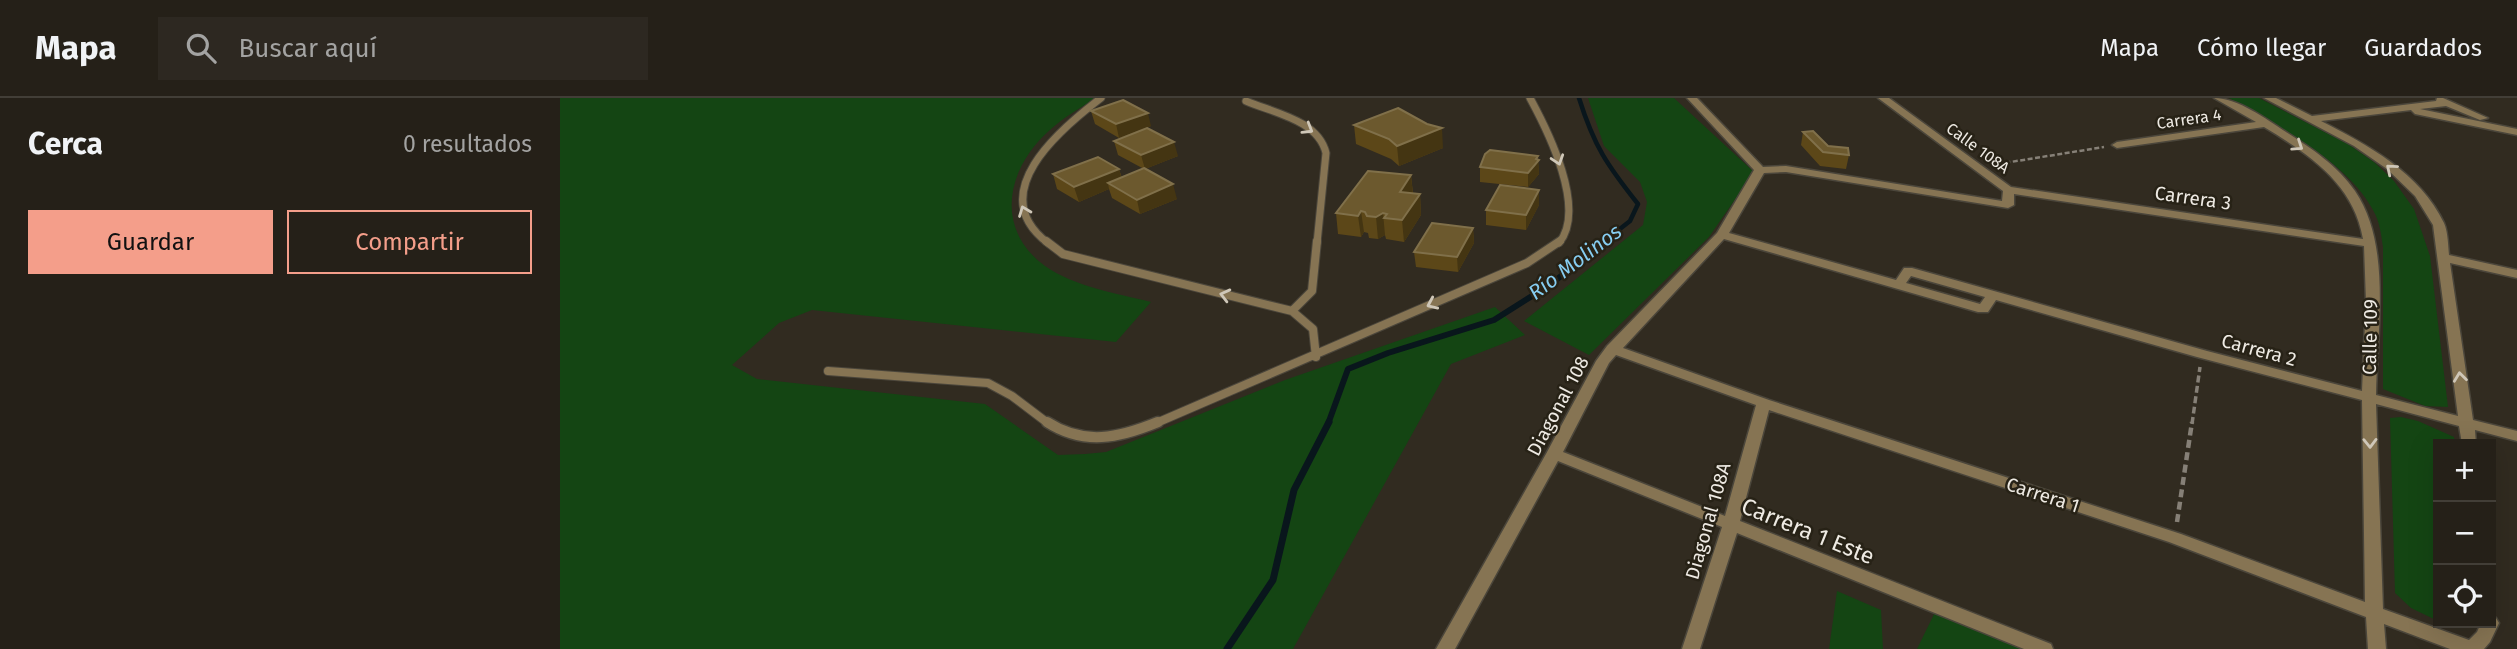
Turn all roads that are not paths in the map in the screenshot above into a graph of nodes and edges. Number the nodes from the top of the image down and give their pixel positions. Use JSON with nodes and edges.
{"nodes":[{"id":1,"x":1101,"y":98,"type":"edge"},
{"id":2,"x":1531,"y":98,"type":"edge"},
{"id":3,"x":1692,"y":98,"type":"edge"},
{"id":4,"x":1883,"y":98,"type":"edge"},
{"id":5,"x":2219,"y":98,"type":"edge"},
{"id":6,"x":2269,"y":98,"type":"edge"},
{"id":7,"x":1250,"y":99,"type":"edge"},
{"id":8,"x":2441,"y":100,"type":"edge"},
{"id":9,"x":2402,"y":109,"type":"junction"},
{"id":10,"x":2313,"y":119,"type":"junction"},
{"id":11,"x":2266,"y":124,"type":"junction"},
{"id":12,"x":2514,"y":131,"type":"edge"},
{"id":13,"x":2117,"y":145,"type":"road end"},
{"id":14,"x":1760,"y":170,"type":"junction"},
{"id":15,"x":2008,"y":190,"type":"junction"},
{"id":16,"x":1722,"y":236,"type":"junction"},
{"id":17,"x":2371,"y":244,"type":"junction"},
{"id":18,"x":2446,"y":258,"type":"junction"},
{"id":19,"x":2517,"y":274,"type":"edge"},
{"id":20,"x":1292,"y":311,"type":"junction"},
{"id":21,"x":1612,"y":349,"type":"junction"},
{"id":22,"x":1316,"y":357,"type":"junction"},
{"id":23,"x":828,"y":371,"type":"dead end"},
{"id":24,"x":2370,"y":398,"type":"junction"},
{"id":25,"x":1764,"y":403,"type":"junction"},
{"id":26,"x":2466,"y":423,"type":"junction"},
{"id":27,"x":2517,"y":436,"type":"edge"},
{"id":28,"x":2468,"y":439,"type":"edge"},
{"id":29,"x":1555,"y":454,"type":"junction"},
{"id":30,"x":1731,"y":525,"type":"junction"},
{"id":31,"x":2374,"y":613,"type":"junction"},
{"id":32,"x":2488,"y":628,"type":"edge"},
{"id":33,"x":1446,"y":649,"type":"edge"},
{"id":34,"x":1691,"y":649,"type":"edge"},
{"id":35,"x":2044,"y":649,"type":"edge"},
{"id":36,"x":2377,"y":649,"type":"edge"},
{"id":37,"x":2472,"y":649,"type":"edge"}],
"edges":[{"from":20,"to":1,"type":"lane","one_way":true},
{"from":2,"to":22,"type":"lane","one_way":true},
{"from":3,"to":14,"type":"street"},
{"from":4,"to":15,"type":"street","name":"Calle 108A"},
{"from":5,"to":11,"type":"street","name":"Calle 109"},
{"from":6,"to":10,"type":"street"},
{"from":7,"to":20,"type":"lane","one_way":true},
{"from":8,"to":9,"type":"street"},
{"from":8,"to":12,"type":"street"},
{"from":9,"to":10,"type":"street"},
{"from":9,"to":12,"type":"street"},
{"from":18,"to":10,"type":"street","one_way":true},
{"from":11,"to":13,"type":"street","name":"Carrera 4"},
{"from":11,"to":17,"type":"street","name":"Calle 109","one_way":true},
{"from":14,"to":15,"type":"street","name":"Calle 108A"},
{"from":14,"to":16,"type":"street","name":"Diagonal 108"},
{"from":15,"to":17,"type":"street","name":"Carrera 3"},
{"from":16,"to":21,"type":"street","name":"Diagonal 108"},
{"from":16,"to":24,"type":"street","name":"Carrera 2"},
{"from":17,"to":24,"type":"street","name":"Calle 109"},
{"from":18,"to":19,"type":"street"},
{"from":26,"to":18,"type":"street","one_way":true},
{"from":20,"to":22,"type":"lane"},
{"from":21,"to":25,"type":"street","name":"Carrera 1"},
{"from":21,"to":29,"type":"street","name":"Diagonal 108"},
{"from":22,"to":23,"type":"lane"},
{"from":24,"to":26,"type":"street","name":"Carrera 2"},
{"from":24,"to":31,"type":"street","name":"Calle 109","one_way":true},
{"from":25,"to":30,"type":"street","name":"Diagonal 108A"},
{"from":25,"to":31,"type":"street","name":"Carrera 1"},
{"from":26,"to":27,"type":"street","name":"Carrera 2"},
{"from":26,"to":28,"type":"street"},
{"from":29,"to":30,"type":"street","name":"Carrera 1 Este"},
{"from":29,"to":33,"type":"street","name":"Diagonal 108"},
{"from":30,"to":34,"type":"street","name":"Diagonal 108A"},
{"from":30,"to":35,"type":"street","name":"Carrera 1 Este"},
{"from":31,"to":36,"type":"street","name":"Calle 109"},
{"from":31,"to":37,"type":"street","name":"Carrera 1"},
{"from":32,"to":37,"type":"street"}]}
